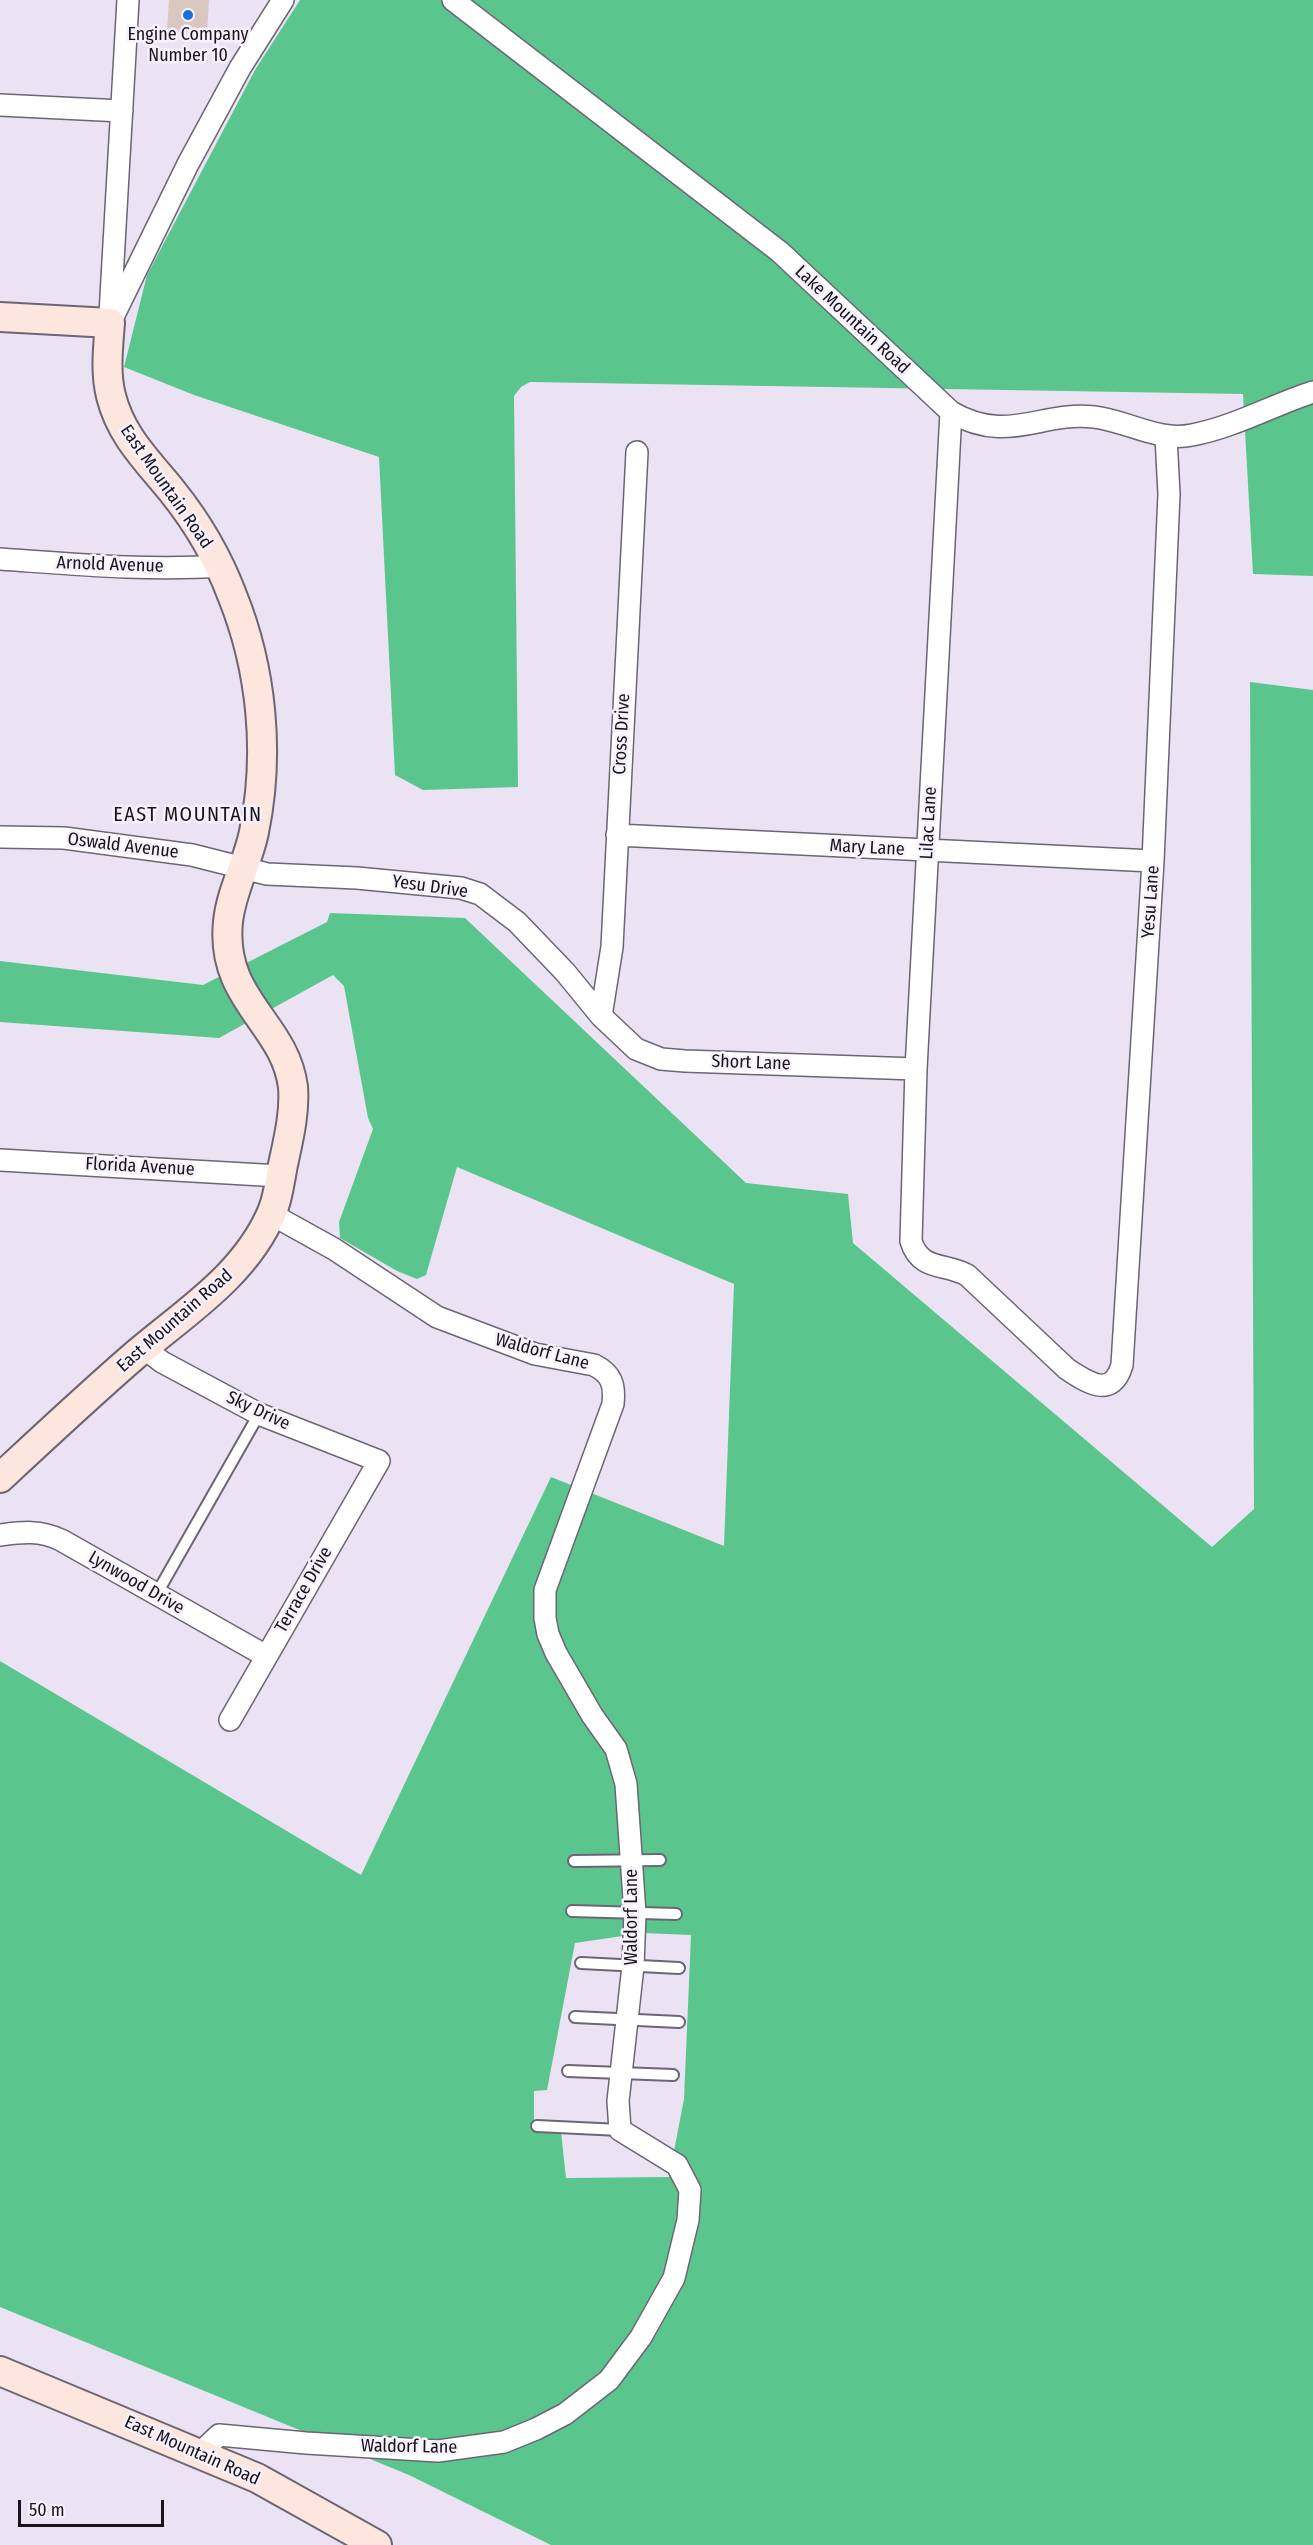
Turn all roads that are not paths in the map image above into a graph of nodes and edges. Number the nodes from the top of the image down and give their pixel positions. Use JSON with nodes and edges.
{"nodes":[{"id":1,"x":128,"y":0,"type":"edge"},
{"id":2,"x":453,"y":0,"type":"edge"},
{"id":3,"x":276,"y":2,"type":"edge"},
{"id":4,"x":0,"y":105,"type":"edge"},
{"id":5,"x":122,"y":111,"type":"junction"},
{"id":6,"x":0,"y":317,"type":"edge"},
{"id":7,"x":110,"y":323,"type":"junction"},
{"id":8,"x":1313,"y":392,"type":"edge"},
{"id":9,"x":951,"y":412,"type":"junction"},
{"id":10,"x":1166,"y":437,"type":"junction"},
{"id":11,"x":637,"y":452,"type":"dead end"},
{"id":12,"x":0,"y":559,"type":"edge"},
{"id":13,"x":220,"y":566,"type":"junction"},
{"id":14,"x":617,"y":835,"type":"junction"},
{"id":15,"x":0,"y":837,"type":"edge"},
{"id":16,"x":927,"y":852,"type":"junction"},
{"id":17,"x":1153,"y":861,"type":"junction"},
{"id":18,"x":244,"y":868,"type":"junction"},
{"id":19,"x":601,"y":1016,"type":"junction"},
{"id":20,"x":916,"y":1069,"type":"junction"},
{"id":21,"x":0,"y":1160,"type":"edge"},
{"id":22,"x":280,"y":1176,"type":"junction"},
{"id":23,"x":271,"y":1214,"type":"junction"},
{"id":24,"x":911,"y":1234,"type":"joint"},
{"id":25,"x":144,"y":1348,"type":"junction"},
{"id":26,"x":259,"y":1414,"type":"junction"},
{"id":27,"x":379,"y":1461,"type":"joint"},
{"id":28,"x":0,"y":1478,"type":"edge"},
{"id":29,"x":0,"y":1535,"type":"edge"},
{"id":30,"x":156,"y":1595,"type":"junction"},
{"id":31,"x":266,"y":1656,"type":"junction"},
{"id":32,"x":230,"y":1720,"type":"dead end"},
{"id":33,"x":632,"y":1860,"type":"junction"},
{"id":34,"x":660,"y":1860,"type":"dead end"},
{"id":35,"x":574,"y":1861,"type":"dead end"},
{"id":36,"x":572,"y":1911,"type":"dead end"},
{"id":37,"x":635,"y":1913,"type":"junction"},
{"id":38,"x":676,"y":1914,"type":"dead end"},
{"id":39,"x":581,"y":1964,"type":"dead end"},
{"id":40,"x":633,"y":1966,"type":"junction"},
{"id":41,"x":679,"y":1968,"type":"dead end"},
{"id":42,"x":575,"y":2017,"type":"dead end"},
{"id":43,"x":627,"y":2019,"type":"junction"},
{"id":44,"x":679,"y":2022,"type":"dead end"},
{"id":45,"x":568,"y":2071,"type":"dead end"},
{"id":46,"x":621,"y":2073,"type":"junction"},
{"id":47,"x":674,"y":2075,"type":"dead end"},
{"id":48,"x":537,"y":2126,"type":"dead end"},
{"id":49,"x":620,"y":2130,"type":"junction"},
{"id":50,"x":0,"y":2371,"type":"edge"},
{"id":51,"x":200,"y":2453,"type":"junction"},
{"id":52,"x":377,"y":2545,"type":"edge"}],
"edges":[{"from":1,"to":5,"type":"street","name":"East Mountain Road"},
{"from":2,"to":9,"type":"street","name":"Lake Mountain Road"},
{"from":3,"to":7,"type":"street","name":"East Mountain Road"},
{"from":4,"to":5,"type":"street"},
{"from":5,"to":7,"type":"street","name":"East Mountain Road"},
{"from":6,"to":7,"type":"street"},
{"from":7,"to":13,"type":"street","name":"East Mountain Road"},
{"from":8,"to":10,"type":"street","name":"Lake Mountain Road"},
{"from":9,"to":10,"type":"street","name":"Lake Mountain Road"},
{"from":9,"to":16,"type":"street","name":"Lilac Lane"},
{"from":10,"to":17,"type":"street","name":"Yesu Lane"},
{"from":11,"to":14,"type":"street","name":"Cross Drive"},
{"from":12,"to":13,"type":"street","name":"Arnold Avenue"},
{"from":13,"to":18,"type":"street","name":"East Mountain Road"},
{"from":14,"to":16,"type":"street","name":"Mary Lane"},
{"from":14,"to":19,"type":"street","name":"Cross Drive"},
{"from":15,"to":18,"type":"street","name":"Oswald Avenue"},
{"from":16,"to":17,"type":"street","name":"Mary Lane"},
{"from":16,"to":20,"type":"street","name":"Lilac Lane"},
{"from":17,"to":24,"type":"street","name":"Yesu Lane"},
{"from":18,"to":19,"type":"street","name":"Yesu Drive"},
{"from":18,"to":22,"type":"street","name":"East Mountain Road"},
{"from":19,"to":20,"type":"street","name":"Short Lane"},
{"from":20,"to":24,"type":"street","name":"Lilac Lane"},
{"from":21,"to":22,"type":"street","name":"Florida Avenue"},
{"from":22,"to":23,"type":"street","name":"East Mountain Road"},
{"from":23,"to":25,"type":"street","name":"East Mountain Road"},
{"from":23,"to":33,"type":"street","name":"Waldorf Lane"},
{"from":25,"to":26,"type":"street","name":"Sky Drive"},
{"from":25,"to":28,"type":"street","name":"East Mountain Road"},
{"from":26,"to":27,"type":"street","name":"Sky Drive"},
{"from":26,"to":30,"type":"lane"},
{"from":27,"to":31,"type":"street","name":"Terrace Drive"},
{"from":29,"to":30,"type":"street","name":"Lynwood Drive"},
{"from":30,"to":31,"type":"street","name":"Lynwood Drive"},
{"from":31,"to":32,"type":"street","name":"Terrace Drive"},
{"from":33,"to":34,"type":"lane"},
{"from":33,"to":35,"type":"lane"},
{"from":33,"to":37,"type":"street","name":"Waldorf Lane"},
{"from":36,"to":37,"type":"lane"},
{"from":37,"to":38,"type":"lane"},
{"from":37,"to":40,"type":"street","name":"Waldorf Lane"},
{"from":39,"to":40,"type":"lane"},
{"from":40,"to":41,"type":"lane"},
{"from":40,"to":43,"type":"street","name":"Waldorf Lane"},
{"from":42,"to":43,"type":"lane"},
{"from":43,"to":44,"type":"lane"},
{"from":43,"to":46,"type":"street","name":"Waldorf Lane"},
{"from":45,"to":46,"type":"lane"},
{"from":46,"to":47,"type":"lane"},
{"from":46,"to":49,"type":"street","name":"Waldorf Lane"},
{"from":48,"to":49,"type":"lane"},
{"from":49,"to":51,"type":"street","name":"Waldorf Lane"},
{"from":50,"to":51,"type":"street","name":"East Mountain Road"},
{"from":51,"to":52,"type":"street","name":"East Mountain Road"}]}
